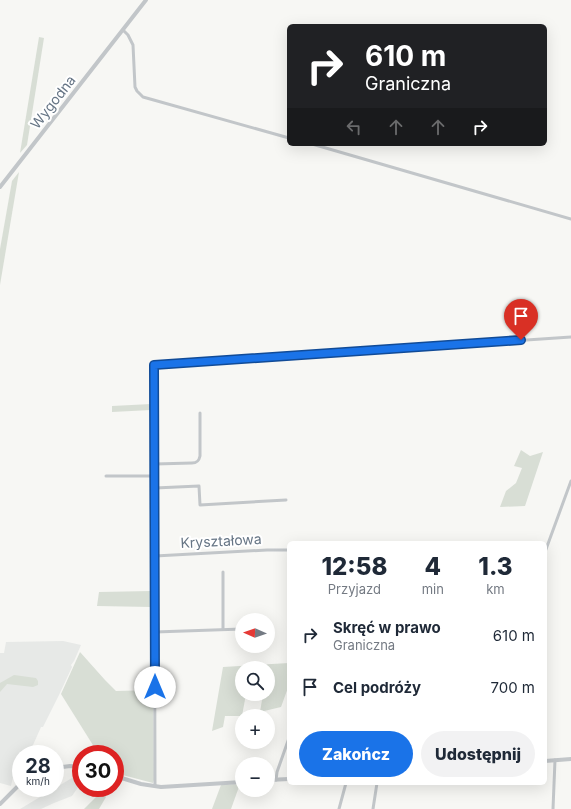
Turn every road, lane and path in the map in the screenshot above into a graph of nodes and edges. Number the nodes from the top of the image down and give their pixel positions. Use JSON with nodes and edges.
{"nodes":[{"id":1,"x":146,"y":0,"type":"edge"},
{"id":2,"x":123,"y":30,"type":"junction"},
{"id":3,"x":287,"y":137,"type":"edge"},
{"id":4,"x":319,"y":146,"type":"edge"},
{"id":5,"x":0,"y":187,"type":"edge"},
{"id":6,"x":571,"y":219,"type":"edge"},
{"id":7,"x":571,"y":337,"type":"edge"},
{"id":8,"x":200,"y":413,"type":"dead end"},
{"id":9,"x":155,"y":464,"type":"junction"},
{"id":10,"x":106,"y":476,"type":"dead end"},
{"id":11,"x":154,"y":476,"type":"junction"},
{"id":12,"x":571,"y":481,"type":"edge"},
{"id":13,"x":155,"y":488,"type":"junction"},
{"id":14,"x":286,"y":500,"type":"dead end"},
{"id":15,"x":547,"y":547,"type":"edge"},
{"id":16,"x":287,"y":550,"type":"edge"},
{"id":17,"x":155,"y":556,"type":"junction"},
{"id":18,"x":223,"y":572,"type":"dead end"},
{"id":19,"x":223,"y":629,"type":"junction"},
{"id":20,"x":235,"y":629,"type":"edge"},
{"id":21,"x":155,"y":632,"type":"junction"},
{"id":22,"x":287,"y":744,"type":"edge"},
{"id":23,"x":571,"y":759,"type":"edge"},
{"id":24,"x":556,"y":760,"type":"junction"},
{"id":25,"x":547,"y":761,"type":"edge"},
{"id":26,"x":124,"y":778,"type":"edge"},
{"id":27,"x":287,"y":779,"type":"edge"},
{"id":28,"x":276,"y":780,"type":"joint"},
{"id":29,"x":235,"y":782,"type":"edge"},
{"id":30,"x":345,"y":785,"type":"edge"},
{"id":31,"x":377,"y":785,"type":"edge"},
{"id":32,"x":155,"y":786,"type":"junction"},
{"id":33,"x":12,"y":792,"type":"edge"},
{"id":34,"x":0,"y":804,"type":"edge"},
{"id":35,"x":339,"y":809,"type":"edge"},
{"id":36,"x":373,"y":809,"type":"edge"},
{"id":37,"x":553,"y":809,"type":"edge"}],
"edges":[{"from":1,"to":2,"type":"street","name":"Wygodna"},
{"from":2,"to":3,"type":"street"},
{"from":2,"to":5,"type":"street","name":"Wygodna"},
{"from":4,"to":6,"type":"street"},
{"from":7,"to":9,"type":"street"},
{"from":8,"to":9,"type":"street"},
{"from":9,"to":11,"type":"street"},
{"from":10,"to":11,"type":"street"},
{"from":11,"to":13,"type":"street"},
{"from":12,"to":15,"type":"street"},
{"from":13,"to":14,"type":"street"},
{"from":13,"to":17,"type":"street"},
{"from":16,"to":17,"type":"street","name":"Kryształowa"},
{"from":17,"to":21,"type":"street"},
{"from":18,"to":19,"type":"street"},
{"from":19,"to":20,"type":"street"},
{"from":19,"to":21,"type":"street"},
{"from":21,"to":32,"type":"street"},
{"from":22,"to":28,"type":"street"},
{"from":23,"to":24,"type":"street"},
{"from":24,"to":25,"type":"street"},
{"from":24,"to":37,"type":"street"},
{"from":26,"to":32,"type":"street"},
{"from":27,"to":28,"type":"street"},
{"from":29,"to":32,"type":"street"},
{"from":30,"to":35,"type":"street"},
{"from":31,"to":36,"type":"street"},
{"from":33,"to":34,"type":"street"}]}
